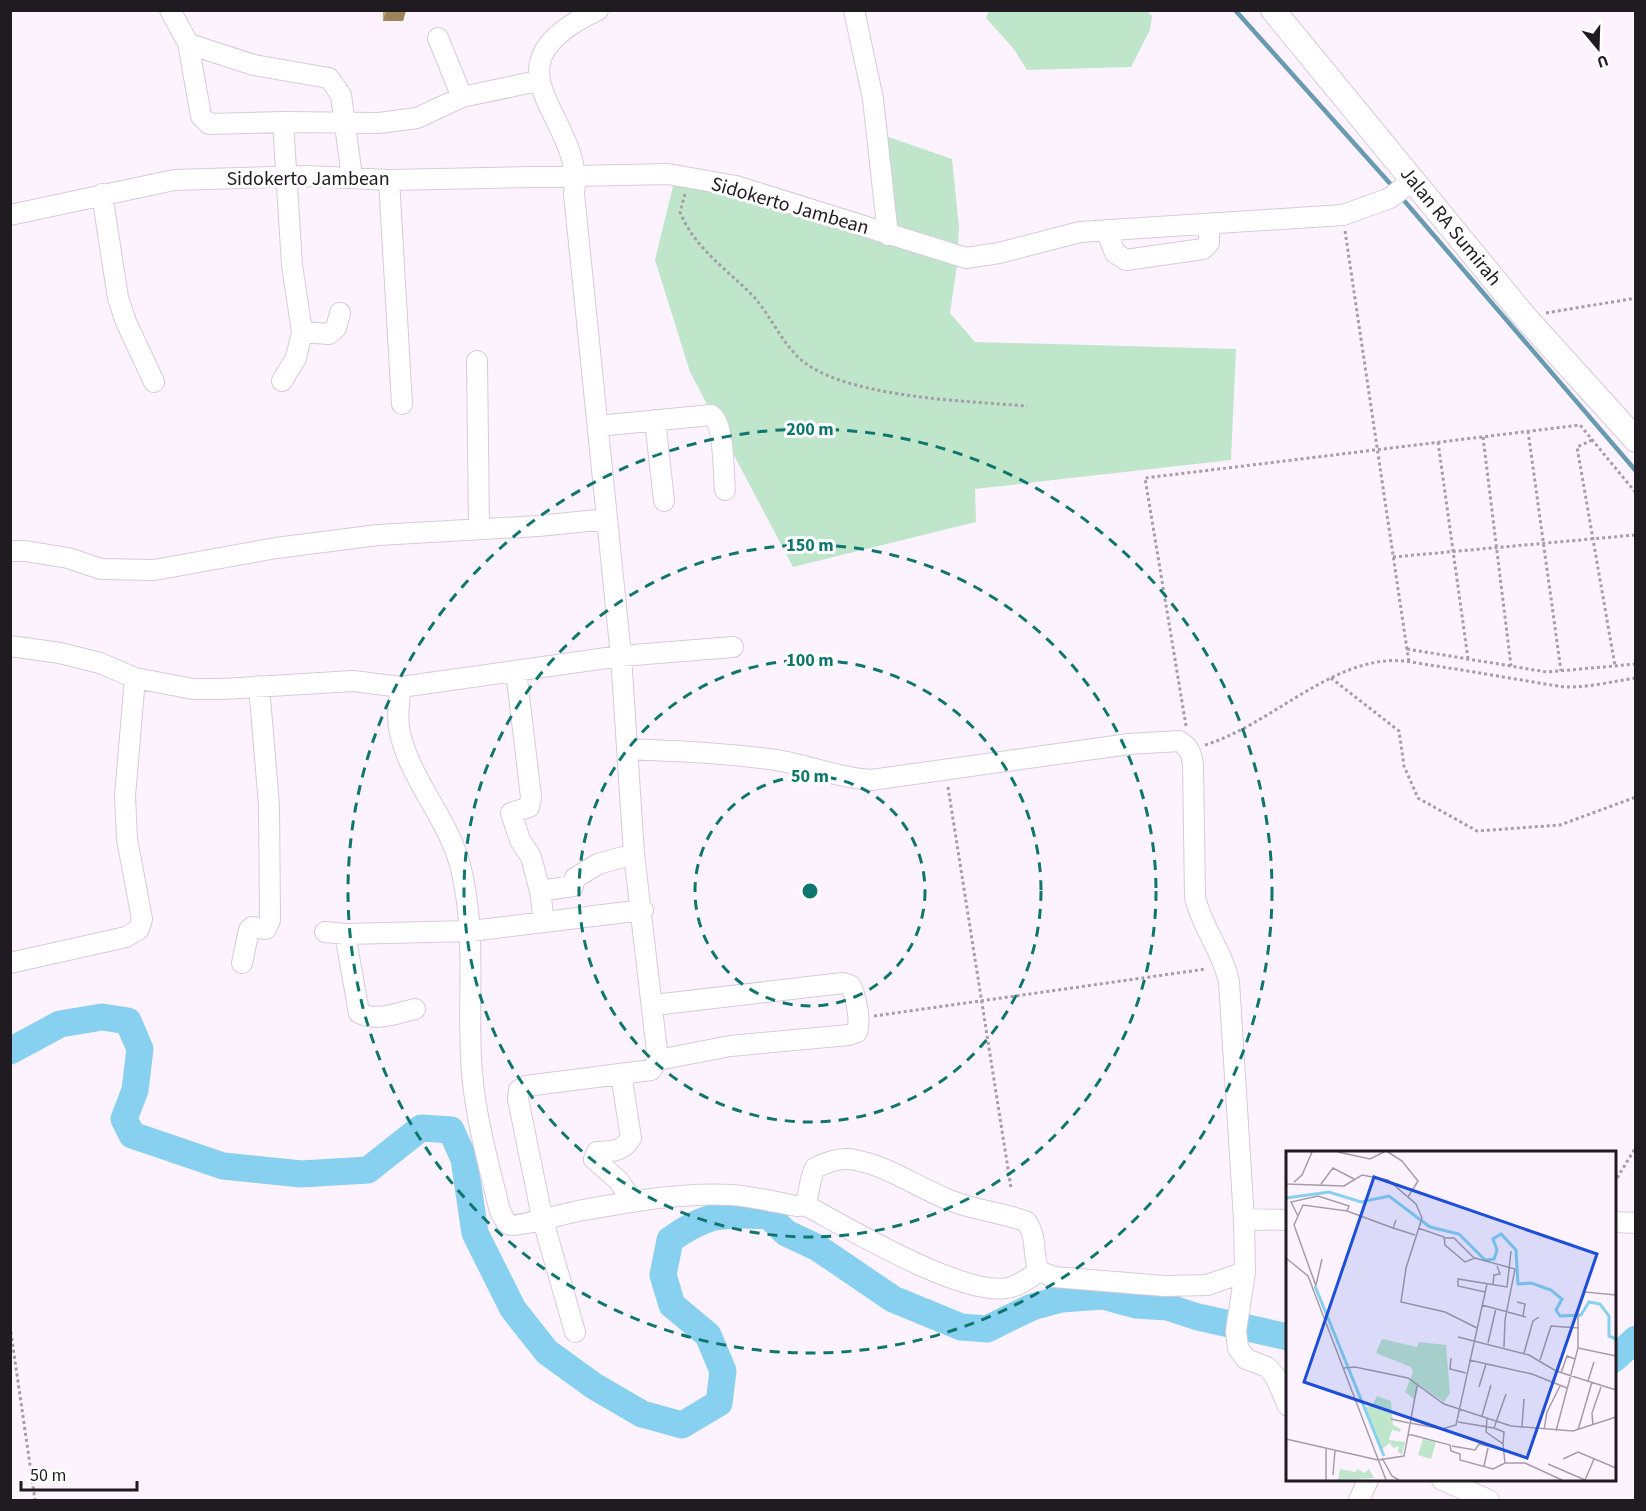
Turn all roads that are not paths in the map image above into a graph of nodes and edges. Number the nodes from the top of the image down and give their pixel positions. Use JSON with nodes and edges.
{"nodes":[{"id":1,"x":170,"y":10,"type":"edge"},
{"id":2,"x":598,"y":10,"type":"edge"},
{"id":3,"x":1273,"y":10,"type":"edge"},
{"id":4,"x":860,"y":21,"type":"edge"},
{"id":5,"x":438,"y":38,"type":"dead end"},
{"id":6,"x":188,"y":43,"type":"junction"},
{"id":7,"x":538,"y":81,"type":"junction"},
{"id":8,"x":462,"y":97,"type":"junction"},
{"id":9,"x":284,"y":122,"type":"junction"},
{"id":10,"x":347,"y":122,"type":"junction"},
{"id":11,"x":285,"y":177,"type":"junction"},
{"id":12,"x":352,"y":177,"type":"junction"},
{"id":13,"x":576,"y":177,"type":"junction"},
{"id":14,"x":389,"y":180,"type":"junction"},
{"id":15,"x":1402,"y":188,"type":"junction"},
{"id":16,"x":102,"y":194,"type":"junction"},
{"id":17,"x":10,"y":214,"type":"edge"},
{"id":18,"x":1209,"y":224,"type":"junction"},
{"id":19,"x":1106,"y":230,"type":"junction"},
{"id":20,"x":888,"y":235,"type":"junction"},
{"id":21,"x":340,"y":313,"type":"dead end"},
{"id":22,"x":302,"y":332,"type":"junction"},
{"id":23,"x":477,"y":361,"type":"dead end"},
{"id":24,"x":282,"y":381,"type":"dead end"},
{"id":25,"x":154,"y":382,"type":"dead end"},
{"id":26,"x":402,"y":404,"type":"dead end"},
{"id":27,"x":655,"y":420,"type":"junction"},
{"id":28,"x":598,"y":426,"type":"junction"},
{"id":29,"x":1635,"y":440,"type":"edge"},
{"id":30,"x":725,"y":490,"type":"dead end"},
{"id":31,"x":664,"y":501,"type":"dead end"},
{"id":32,"x":607,"y":519,"type":"junction"},
{"id":33,"x":479,"y":528,"type":"junction"},
{"id":34,"x":10,"y":551,"type":"edge"},
{"id":35,"x":10,"y":646,"type":"edge"},
{"id":36,"x":733,"y":646,"type":"dead end"},
{"id":37,"x":621,"y":656,"type":"junction"},
{"id":38,"x":516,"y":671,"type":"junction"},
{"id":39,"x":135,"y":678,"type":"junction"},
{"id":40,"x":259,"y":686,"type":"junction"},
{"id":41,"x":400,"y":687,"type":"junction"},
{"id":42,"x":627,"y":749,"type":"junction"},
{"id":43,"x":634,"y":854,"type":"junction"},
{"id":44,"x":573,"y":886,"type":"junction"},
{"id":45,"x":540,"y":891,"type":"junction"},
{"id":46,"x":643,"y":910,"type":"junction"},
{"id":47,"x":580,"y":919,"type":"junction"},
{"id":48,"x":544,"y":922,"type":"junction"},
{"id":49,"x":471,"y":931,"type":"junction"},
{"id":50,"x":325,"y":932,"type":"dead end"},
{"id":51,"x":345,"y":934,"type":"junction"},
{"id":52,"x":10,"y":963,"type":"edge"},
{"id":53,"x":242,"y":963,"type":"dead end"},
{"id":54,"x":654,"y":1005,"type":"junction"},
{"id":55,"x":415,"y":1009,"type":"dead end"},
{"id":56,"x":658,"y":1060,"type":"junction"},
{"id":57,"x":621,"y":1074,"type":"junction"},
{"id":58,"x":633,"y":1202,"type":"junction"},
{"id":59,"x":805,"y":1205,"type":"junction"},
{"id":60,"x":542,"y":1217,"type":"junction"},
{"id":61,"x":1244,"y":1219,"type":"junction"},
{"id":62,"x":1286,"y":1220,"type":"edge"},
{"id":63,"x":1616,"y":1222,"type":"edge"},
{"id":64,"x":1635,"y":1223,"type":"edge"},
{"id":65,"x":1039,"y":1271,"type":"junction"},
{"id":66,"x":1245,"y":1272,"type":"junction"},
{"id":67,"x":575,"y":1332,"type":"dead end"},
{"id":68,"x":1286,"y":1404,"type":"edge"},
{"id":69,"x":1367,"y":1481,"type":"edge"},
{"id":70,"x":1446,"y":1481,"type":"edge"},
{"id":71,"x":1359,"y":1500,"type":"edge"},
{"id":72,"x":1489,"y":1500,"type":"edge"}],
"edges":[{"from":1,"to":6,"type":"street"},
{"from":2,"to":7,"type":"street"},
{"from":3,"to":15,"type":"main road","name":"Jalan RA Sumirah"},
{"from":4,"to":20,"type":"street"},
{"from":5,"to":8,"type":"street"},
{"from":6,"to":9,"type":"street"},
{"from":6,"to":10,"type":"street"},
{"from":7,"to":8,"type":"street"},
{"from":7,"to":13,"type":"street"},
{"from":8,"to":10,"type":"street"},
{"from":9,"to":10,"type":"street"},
{"from":9,"to":11,"type":"street"},
{"from":10,"to":12,"type":"street"},
{"from":11,"to":12,"type":"street","name":"Sidokerto Jambean"},
{"from":11,"to":16,"type":"street","name":"Sidokerto Jambean"},
{"from":11,"to":22,"type":"street"},
{"from":12,"to":14,"type":"street","name":"Sidokerto Jambean"},
{"from":13,"to":14,"type":"street","name":"Sidokerto Jambean"},
{"from":13,"to":20,"type":"street","name":"Sidokerto Jambean"},
{"from":13,"to":28,"type":"street"},
{"from":14,"to":26,"type":"street"},
{"from":15,"to":18,"type":"street","name":"Sidokerto Jambean"},
{"from":15,"to":29,"type":"main road","name":"Jalan RA Sumirah"},
{"from":16,"to":17,"type":"street","name":"Sidokerto Jambean"},
{"from":16,"to":25,"type":"street"},
{"from":18,"to":19,"type":"street","name":"Sidokerto Jambean"},
{"from":18,"to":19,"type":"street"},
{"from":19,"to":20,"type":"street","name":"Sidokerto Jambean"},
{"from":21,"to":22,"type":"street"},
{"from":22,"to":24,"type":"street"},
{"from":23,"to":33,"type":"street"},
{"from":27,"to":28,"type":"street"},
{"from":27,"to":30,"type":"street"},
{"from":27,"to":31,"type":"street"},
{"from":28,"to":32,"type":"street"},
{"from":32,"to":33,"type":"street"},
{"from":32,"to":37,"type":"street"},
{"from":33,"to":34,"type":"street"},
{"from":35,"to":39,"type":"street"},
{"from":36,"to":37,"type":"street"},
{"from":37,"to":38,"type":"street"},
{"from":37,"to":42,"type":"street"},
{"from":38,"to":41,"type":"street"},
{"from":38,"to":45,"type":"street"},
{"from":39,"to":40,"type":"street"},
{"from":39,"to":52,"type":"street"},
{"from":40,"to":41,"type":"street"},
{"from":40,"to":53,"type":"street"},
{"from":41,"to":49,"type":"street"},
{"from":42,"to":43,"type":"street"},
{"from":42,"to":61,"type":"street"},
{"from":43,"to":44,"type":"street"},
{"from":43,"to":46,"type":"street"},
{"from":44,"to":45,"type":"street"},
{"from":44,"to":47,"type":"street"},
{"from":45,"to":48,"type":"street"},
{"from":46,"to":47,"type":"street"},
{"from":46,"to":54,"type":"street"},
{"from":47,"to":48,"type":"street"},
{"from":48,"to":49,"type":"street"},
{"from":49,"to":51,"type":"street"},
{"from":49,"to":60,"type":"street"},
{"from":50,"to":51,"type":"street"},
{"from":51,"to":55,"type":"street"},
{"from":54,"to":56,"type":"street"},
{"from":54,"to":56,"type":"street"},
{"from":56,"to":57,"type":"street"},
{"from":57,"to":58,"type":"street"},
{"from":57,"to":60,"type":"street"},
{"from":58,"to":59,"type":"street"},
{"from":58,"to":60,"type":"street"},
{"from":59,"to":65,"type":"street"},
{"from":59,"to":65,"type":"street"},
{"from":60,"to":67,"type":"street"},
{"from":61,"to":62,"type":"street"},
{"from":61,"to":66,"type":"street"},
{"from":63,"to":64,"type":"street"},
{"from":65,"to":66,"type":"street"},
{"from":66,"to":68,"type":"street"},
{"from":69,"to":71,"type":"street"},
{"from":70,"to":72,"type":"street"}]}
